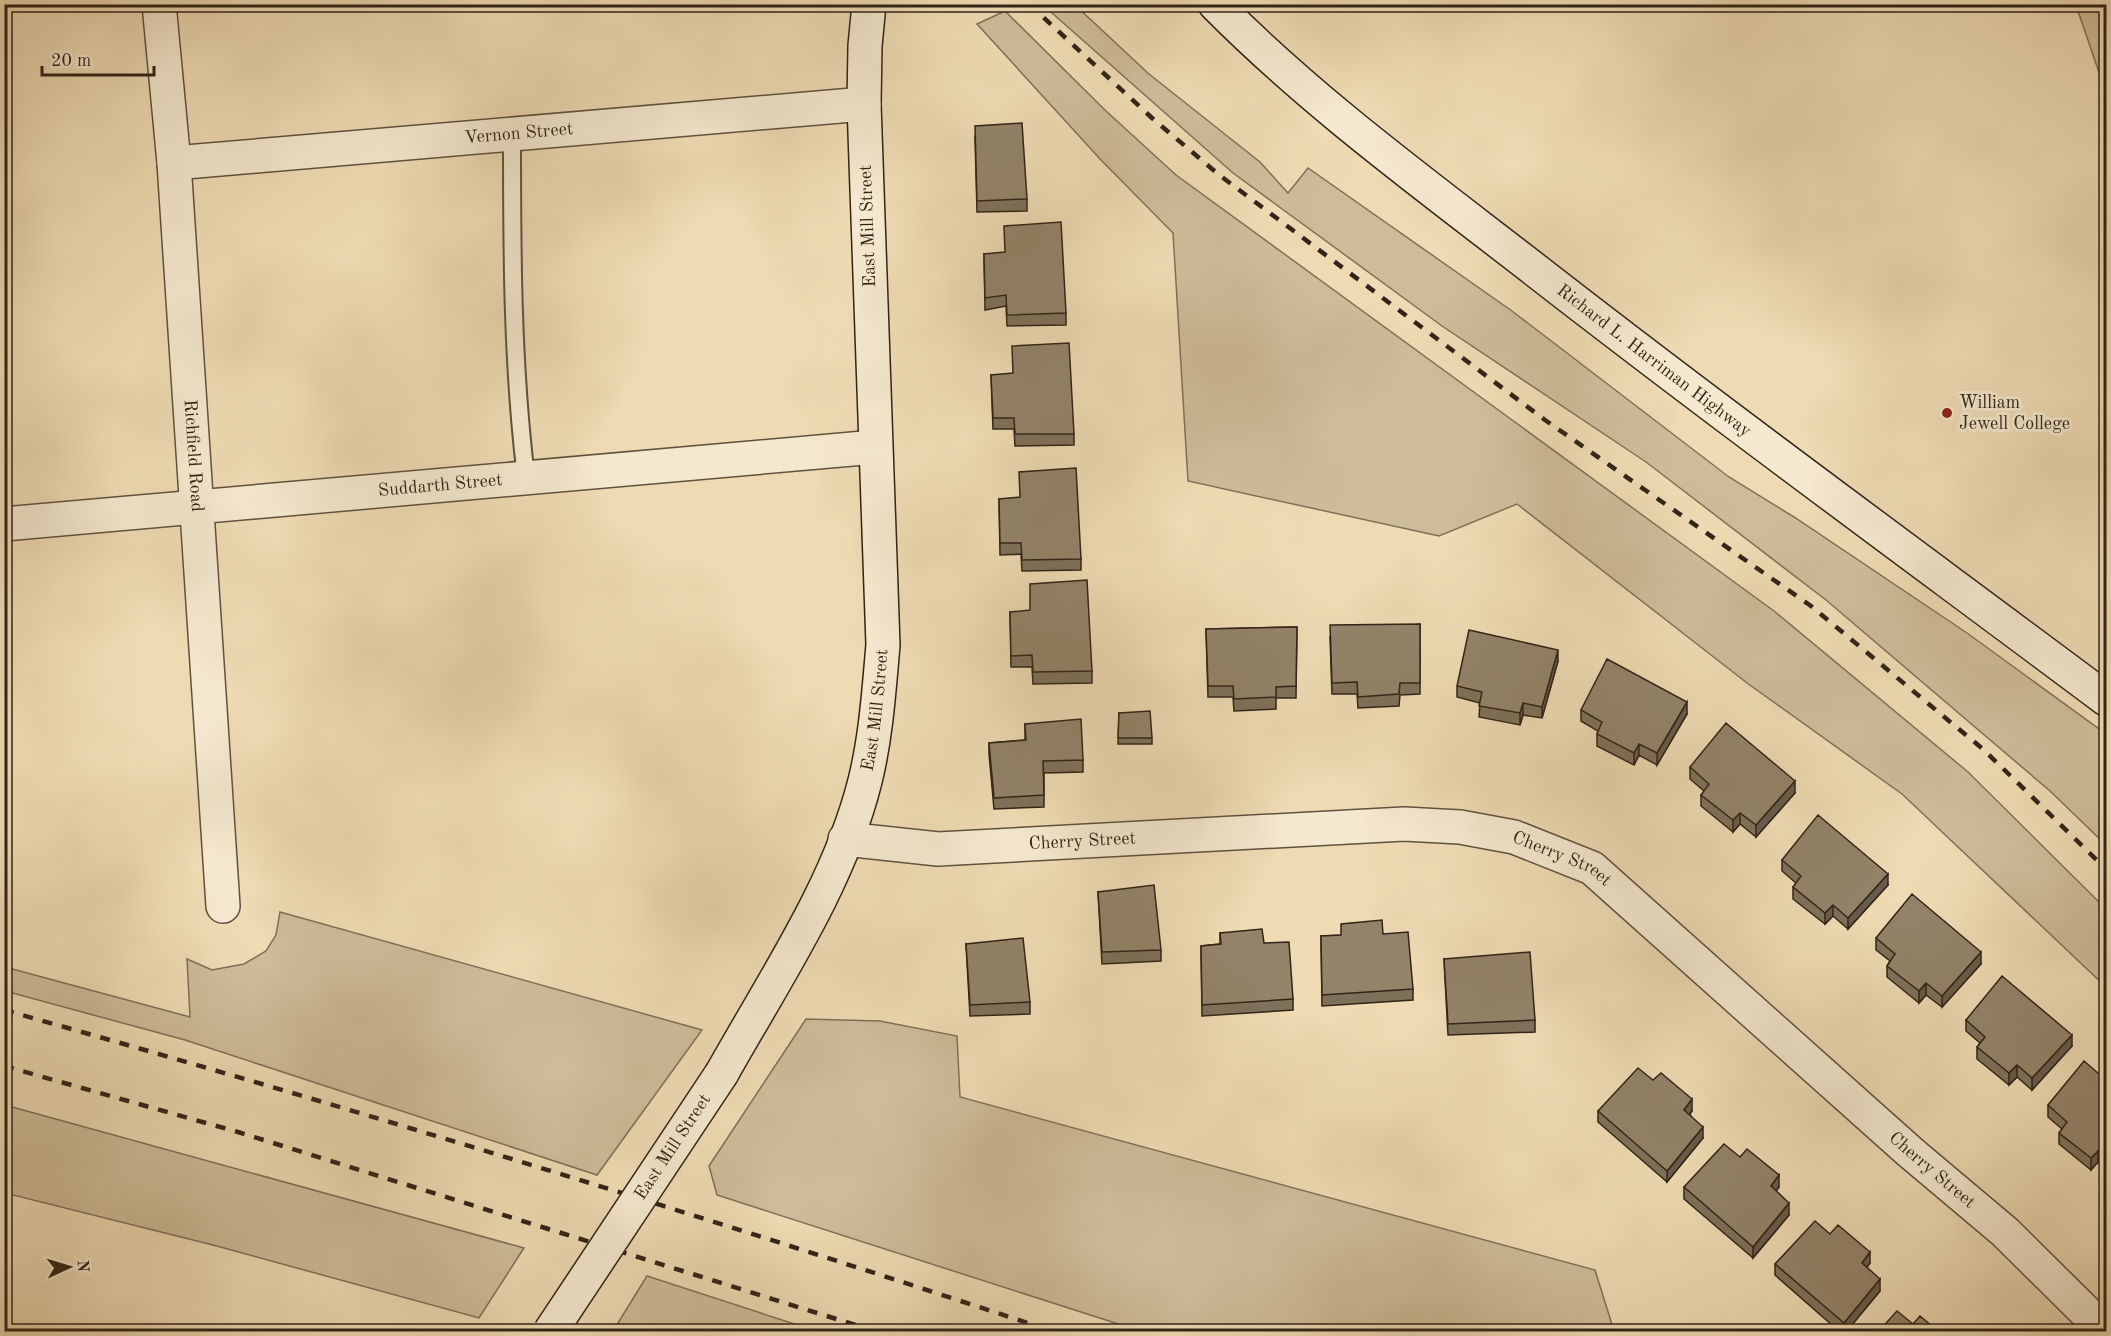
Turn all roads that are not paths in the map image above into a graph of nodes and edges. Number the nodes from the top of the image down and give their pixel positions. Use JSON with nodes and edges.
{"nodes":[{"id":1,"x":159,"y":4,"type":"edge"},
{"id":2,"x":869,"y":4,"type":"edge"},
{"id":3,"x":1215,"y":4,"type":"edge"},
{"id":4,"x":864,"y":104,"type":"junction"},
{"id":5,"x":512,"y":134,"type":"junction"},
{"id":6,"x":174,"y":163,"type":"junction"},
{"id":7,"x":875,"y":447,"type":"junction"},
{"id":8,"x":526,"y":477,"type":"junction"},
{"id":9,"x":196,"y":506,"type":"junction"},
{"id":10,"x":4,"y":524,"type":"edge"},
{"id":11,"x":2106,"y":699,"type":"edge"},
{"id":12,"x":845,"y":839,"type":"junction"},
{"id":13,"x":223,"y":906,"type":"dead end"},
{"id":14,"x":550,"y":1332,"type":"edge"},
{"id":15,"x":2106,"y":1332,"type":"edge"}],
"edges":[{"from":1,"to":6,"type":"street","name":"Richfield Road"},
{"from":2,"to":4,"type":"street","name":"East Mill Street"},
{"from":3,"to":11,"type":"street","name":"Richard L. Harriman Highway"},
{"from":4,"to":5,"type":"street","name":"Vernon Street"},
{"from":4,"to":7,"type":"street","name":"East Mill Street"},
{"from":5,"to":6,"type":"street","name":"Vernon Street"},
{"from":5,"to":8,"type":"lane"},
{"from":6,"to":9,"type":"street","name":"Richfield Road"},
{"from":7,"to":8,"type":"street","name":"Suddarth Street"},
{"from":7,"to":12,"type":"street","name":"East Mill Street"},
{"from":8,"to":9,"type":"street","name":"Suddarth Street"},
{"from":9,"to":10,"type":"street","name":"Suddarth Street"},
{"from":9,"to":13,"type":"street","name":"Richfield Road"},
{"from":12,"to":14,"type":"street","name":"East Mill Street","bridge":true},
{"from":12,"to":15,"type":"street","name":"Cherry Street"}]}
